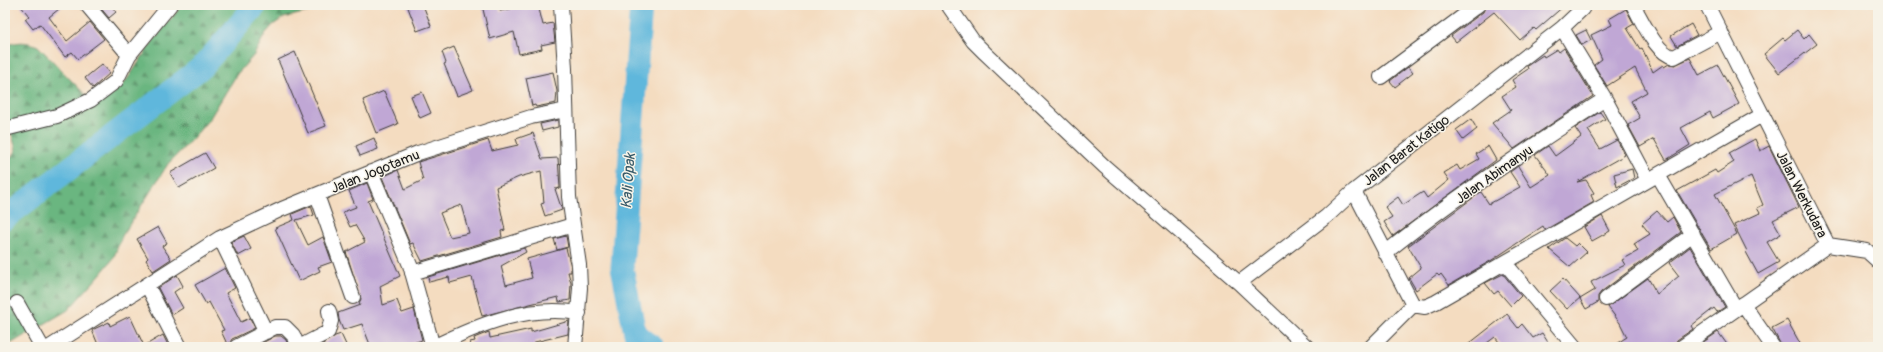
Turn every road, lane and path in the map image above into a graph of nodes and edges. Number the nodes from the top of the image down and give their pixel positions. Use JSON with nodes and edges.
{"nodes":[{"id":1,"x":87,"y":5,"type":"edge"},
{"id":2,"x":170,"y":5,"type":"edge"},
{"id":3,"x":561,"y":5,"type":"edge"},
{"id":4,"x":948,"y":5,"type":"edge"},
{"id":5,"x":1478,"y":5,"type":"edge"},
{"id":6,"x":1633,"y":5,"type":"edge"},
{"id":7,"x":1707,"y":5,"type":"edge"},
{"id":8,"x":1584,"y":6,"type":"edge"},
{"id":9,"x":1562,"y":28,"type":"junction"},
{"id":10,"x":1721,"y":32,"type":"junction"},
{"id":11,"x":129,"y":55,"type":"junction"},
{"id":12,"x":1381,"y":77,"type":"dead end"},
{"id":13,"x":1605,"y":98,"type":"junction"},
{"id":14,"x":566,"y":110,"type":"junction"},
{"id":15,"x":1762,"y":115,"type":"junction"},
{"id":16,"x":5,"y":129,"type":"edge"},
{"id":17,"x":371,"y":172,"type":"junction"},
{"id":18,"x":1653,"y":178,"type":"junction"},
{"id":19,"x":1354,"y":191,"type":"junction"},
{"id":20,"x":317,"y":195,"type":"junction"},
{"id":21,"x":573,"y":225,"type":"junction"},
{"id":22,"x":1693,"y":234,"type":"junction"},
{"id":23,"x":220,"y":238,"type":"junction"},
{"id":24,"x":1828,"y":245,"type":"junction"},
{"id":25,"x":1386,"y":253,"type":"junction"},
{"id":26,"x":1878,"y":261,"type":"edge"},
{"id":27,"x":1505,"y":263,"type":"junction"},
{"id":28,"x":412,"y":273,"type":"junction"},
{"id":29,"x":1240,"y":283,"type":"junction"},
{"id":30,"x":147,"y":285,"type":"junction"},
{"id":31,"x":353,"y":297,"type":"dead end"},
{"id":32,"x":1606,"y":299,"type":"dead end"},
{"id":33,"x":17,"y":303,"type":"dead end"},
{"id":34,"x":1413,"y":305,"type":"junction"},
{"id":35,"x":1740,"y":307,"type":"junction"},
{"id":36,"x":329,"y":311,"type":"dead end"},
{"id":37,"x":579,"y":312,"type":"junction"},
{"id":38,"x":266,"y":332,"type":"junction"},
{"id":39,"x":42,"y":347,"type":"edge"},
{"id":40,"x":50,"y":347,"type":"edge"},
{"id":41,"x":180,"y":347,"type":"edge"},
{"id":42,"x":236,"y":347,"type":"edge"},
{"id":43,"x":298,"y":347,"type":"edge"},
{"id":44,"x":433,"y":347,"type":"edge"},
{"id":45,"x":574,"y":347,"type":"edge"},
{"id":46,"x":1307,"y":347,"type":"edge"},
{"id":47,"x":1371,"y":347,"type":"edge"},
{"id":48,"x":1575,"y":347,"type":"edge"},
{"id":49,"x":1682,"y":347,"type":"edge"},
{"id":50,"x":1774,"y":347,"type":"edge"}],
"edges":[{"from":1,"to":11,"type":"street"},
{"from":2,"to":11,"type":"street"},
{"from":3,"to":14,"type":"street"},
{"from":4,"to":29,"type":"street"},
{"from":5,"to":12,"type":"street"},
{"from":6,"to":10,"type":"street"},
{"from":7,"to":10,"type":"street","name":"Jalan Werkudara"},
{"from":8,"to":9,"type":"street","name":"Jalan Barat Katigo"},
{"from":9,"to":13,"type":"street"},
{"from":9,"to":19,"type":"street","name":"Jalan Barat Katigo"},
{"from":10,"to":15,"type":"street","name":"Jalan Werkudara"},
{"from":11,"to":16,"type":"street"},
{"from":13,"to":18,"type":"street"},
{"from":13,"to":25,"type":"street","name":"Jalan Abimanyu"},
{"from":14,"to":17,"type":"street","name":"Jalan Jogotamu"},
{"from":14,"to":21,"type":"street"},
{"from":15,"to":18,"type":"street"},
{"from":15,"to":24,"type":"street","name":"Jalan Werkudara"},
{"from":17,"to":20,"type":"street","name":"Jalan Jogotamu"},
{"from":17,"to":28,"type":"street"},
{"from":18,"to":22,"type":"street"},
{"from":18,"to":27,"type":"street"},
{"from":19,"to":25,"type":"street","name":"Jalan Barat Katigo"},
{"from":19,"to":29,"type":"street"},
{"from":20,"to":23,"type":"street","name":"Jalan Jogotamu"},
{"from":20,"to":31,"type":"street"},
{"from":21,"to":28,"type":"street"},
{"from":21,"to":37,"type":"street"},
{"from":22,"to":32,"type":"street"},
{"from":22,"to":35,"type":"street"},
{"from":23,"to":30,"type":"street","name":"Jalan Jogotamu"},
{"from":23,"to":38,"type":"street"},
{"from":24,"to":26,"type":"street"},
{"from":24,"to":35,"type":"street","name":"Jalan Werkudara"},
{"from":25,"to":34,"type":"street","name":"Jalan Barat Katigo"},
{"from":27,"to":34,"type":"street"},
{"from":27,"to":48,"type":"street"},
{"from":28,"to":44,"type":"street"},
{"from":29,"to":46,"type":"street"},
{"from":30,"to":40,"type":"street","name":"Jalan Jogotamu"},
{"from":30,"to":41,"type":"street"},
{"from":33,"to":39,"type":"street"},
{"from":34,"to":47,"type":"street"},
{"from":35,"to":49,"type":"street","name":"Jalan Werkudara"},
{"from":35,"to":50,"type":"street"},
{"from":36,"to":43,"type":"street"},
{"from":37,"to":44,"type":"street"},
{"from":37,"to":45,"type":"street"},
{"from":38,"to":42,"type":"street"},
{"from":38,"to":43,"type":"street"}]}
